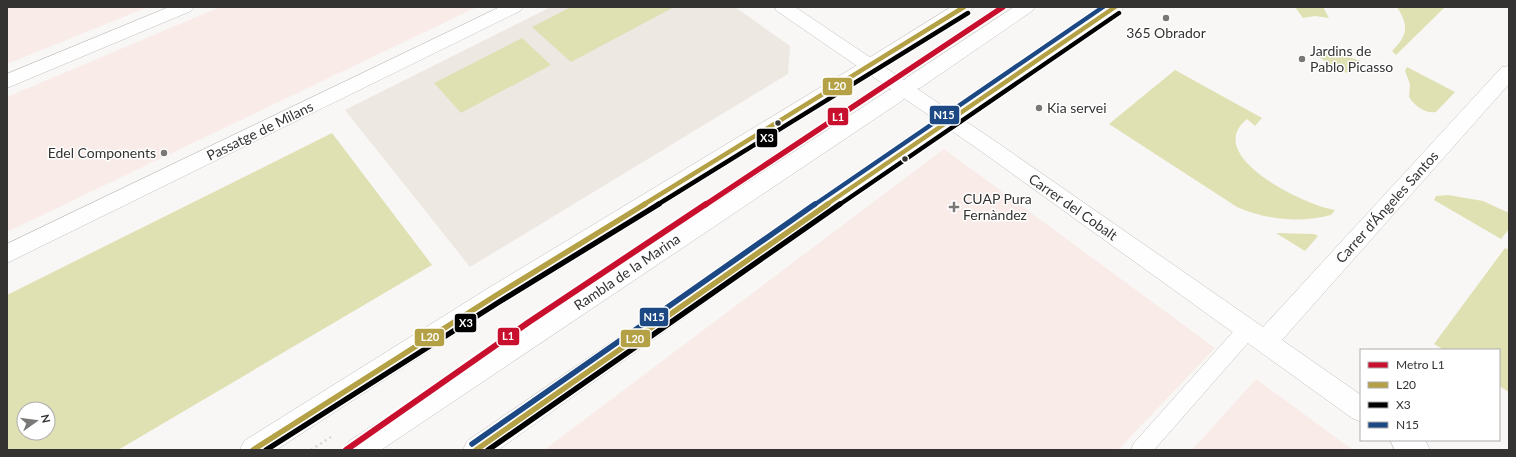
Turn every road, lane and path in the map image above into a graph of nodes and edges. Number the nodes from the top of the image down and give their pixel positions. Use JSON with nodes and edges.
{"nodes":[{"id":1,"x":185,"y":7,"type":"edge"},
{"id":2,"x":514,"y":7,"type":"edge"},
{"id":3,"x":783,"y":7,"type":"edge"},
{"id":4,"x":964,"y":7,"type":"edge"},
{"id":5,"x":1026,"y":7,"type":"edge"},
{"id":6,"x":1115,"y":7,"type":"edge"},
{"id":7,"x":872,"y":66,"type":"junction"},
{"id":8,"x":1509,"y":72,"type":"edge"},
{"id":9,"x":7,"y":81,"type":"edge"},
{"id":10,"x":950,"y":120,"type":"junction"},
{"id":11,"x":7,"y":254,"type":"edge"},
{"id":12,"x":1256,"y":336,"type":"junction"},
{"id":13,"x":1360,"y":409,"type":"edge"},
{"id":14,"x":1404,"y":441,"type":"edge"},
{"id":15,"x":253,"y":450,"type":"edge"},
{"id":16,"x":358,"y":450,"type":"edge"},
{"id":17,"x":476,"y":450,"type":"edge"},
{"id":18,"x":1141,"y":450,"type":"edge"},
{"id":19,"x":1417,"y":450,"type":"edge"}],
"edges":[{"from":1,"to":9,"type":"street"},
{"from":2,"to":11,"type":"street","name":"Passatge de Milans"},
{"from":3,"to":7,"type":"street","name":"Carrer del Cobalt"},
{"from":4,"to":7,"type":"street"},
{"from":5,"to":16,"type":"street","name":"Rambla de la Marina"},
{"from":6,"to":10,"type":"street"},
{"from":7,"to":10,"type":"street","name":"Carrer del Cobalt"},
{"from":7,"to":15,"type":"street"},
{"from":8,"to":12,"type":"street","name":"Carrer d'Ángeles Santos"},
{"from":10,"to":12,"type":"street","name":"Carrer del Cobalt"},
{"from":10,"to":17,"type":"street"},
{"from":12,"to":13,"type":"street","name":"Carrer del Cobalt"},
{"from":12,"to":18,"type":"lane"},
{"from":14,"to":19,"type":"street"}]}
